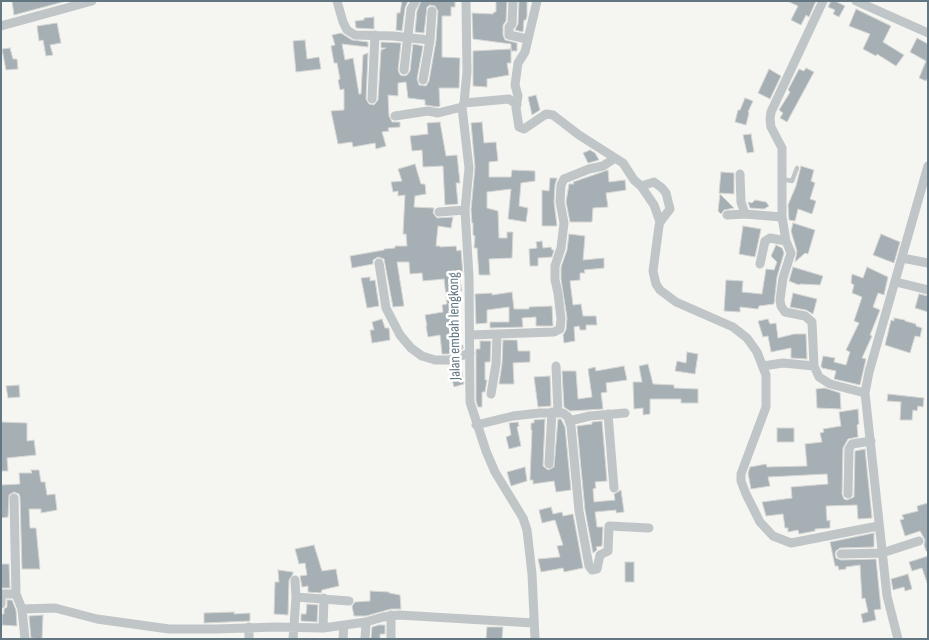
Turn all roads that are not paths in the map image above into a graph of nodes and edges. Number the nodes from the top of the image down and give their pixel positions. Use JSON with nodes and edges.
{"nodes":[{"id":1,"x":92,"y":1,"type":"edge"},
{"id":2,"x":337,"y":1,"type":"edge"},
{"id":3,"x":466,"y":1,"type":"edge"},
{"id":4,"x":513,"y":1,"type":"edge"},
{"id":5,"x":537,"y":1,"type":"edge"},
{"id":6,"x":823,"y":1,"type":"edge"},
{"id":7,"x":856,"y":1,"type":"edge"},
{"id":8,"x":416,"y":2,"type":"edge"},
{"id":9,"x":432,"y":11,"type":"dead end"},
{"id":10,"x":1,"y":26,"type":"edge"},
{"id":11,"x":928,"y":33,"type":"edge"},
{"id":12,"x":375,"y":35,"type":"junction"},
{"id":13,"x":409,"y":37,"type":"junction"},
{"id":14,"x":527,"y":39,"type":"junction"},
{"id":15,"x":430,"y":40,"type":"junction"},
{"id":16,"x":404,"y":70,"type":"dead end"},
{"id":17,"x":423,"y":80,"type":"dead end"},
{"id":18,"x":372,"y":99,"type":"dead end"},
{"id":19,"x":463,"y":105,"type":"junction"},
{"id":20,"x":517,"y":105,"type":"junction"},
{"id":21,"x":396,"y":116,"type":"dead end"},
{"id":22,"x":615,"y":158,"type":"junction"},
{"id":23,"x":928,"y":166,"type":"edge"},
{"id":24,"x":797,"y":168,"type":"dead end"},
{"id":25,"x":740,"y":174,"type":"dead end"},
{"id":26,"x":782,"y":179,"type":"junction"},
{"id":27,"x":641,"y":186,"type":"junction"},
{"id":28,"x":465,"y":210,"type":"junction"},
{"id":29,"x":439,"y":212,"type":"dead end"},
{"id":30,"x":745,"y":214,"type":"junction"},
{"id":31,"x":727,"y":215,"type":"dead end"},
{"id":32,"x":782,"y":217,"type":"junction"},
{"id":33,"x":660,"y":222,"type":"junction"},
{"id":34,"x":786,"y":240,"type":"junction"},
{"id":35,"x":902,"y":258,"type":"junction"},
{"id":36,"x":379,"y":263,"type":"dead end"},
{"id":37,"x":928,"y":263,"type":"edge"},
{"id":38,"x":760,"y":264,"type":"dead end"},
{"id":39,"x":896,"y":282,"type":"junction"},
{"id":40,"x":928,"y":290,"type":"edge"},
{"id":41,"x":470,"y":335,"type":"junction"},
{"id":42,"x":497,"y":335,"type":"junction"},
{"id":43,"x":470,"y":353,"type":"junction"},
{"id":44,"x":556,"y":366,"type":"dead end"},
{"id":45,"x":763,"y":366,"type":"junction"},
{"id":46,"x":814,"y":366,"type":"junction"},
{"id":47,"x":865,"y":393,"type":"junction"},
{"id":48,"x":491,"y":394,"type":"dead end"},
{"id":49,"x":555,"y":413,"type":"junction"},
{"id":50,"x":625,"y":413,"type":"dead end"},
{"id":51,"x":608,"y":414,"type":"junction"},
{"id":52,"x":569,"y":421,"type":"junction"},
{"id":53,"x":476,"y":425,"type":"junction"},
{"id":54,"x":871,"y":441,"type":"junction"},
{"id":55,"x":549,"y":464,"type":"dead end"},
{"id":56,"x":614,"y":488,"type":"dead end"},
{"id":57,"x":848,"y":494,"type":"dead end"},
{"id":58,"x":14,"y":498,"type":"dead end"},
{"id":59,"x":878,"y":526,"type":"junction"},
{"id":60,"x":649,"y":528,"type":"dead end"},
{"id":61,"x":919,"y":541,"type":"dead end"},
{"id":62,"x":882,"y":553,"type":"junction"},
{"id":63,"x":841,"y":554,"type":"dead end"},
{"id":64,"x":295,"y":580,"type":"dead end"},
{"id":65,"x":1,"y":594,"type":"edge"},
{"id":66,"x":16,"y":594,"type":"junction"},
{"id":67,"x":296,"y":597,"type":"junction"},
{"id":68,"x":324,"y":598,"type":"junction"},
{"id":69,"x":349,"y":601,"type":"dead end"},
{"id":70,"x":1,"y":604,"type":"edge"},
{"id":71,"x":22,"y":609,"type":"junction"},
{"id":72,"x":391,"y":616,"type":"junction"},
{"id":73,"x":366,"y":622,"type":"junction"},
{"id":74,"x":534,"y":623,"type":"junction"},
{"id":75,"x":344,"y":625,"type":"junction"},
{"id":76,"x":249,"y":627,"type":"junction"},
{"id":77,"x":294,"y":627,"type":"junction"},
{"id":78,"x":323,"y":628,"type":"junction"},
{"id":79,"x":25,"y":639,"type":"edge"},
{"id":80,"x":249,"y":639,"type":"edge"},
{"id":81,"x":293,"y":639,"type":"edge"},
{"id":82,"x":343,"y":639,"type":"edge"},
{"id":83,"x":365,"y":639,"type":"edge"},
{"id":84,"x":391,"y":639,"type":"edge"},
{"id":85,"x":535,"y":639,"type":"edge"},
{"id":86,"x":898,"y":639,"type":"edge"}],
"edges":[{"from":1,"to":10,"type":"street"},
{"from":2,"to":12,"type":"street"},
{"from":3,"to":19,"type":"street","name":"Jalan embah lengkong"},
{"from":4,"to":14,"type":"street"},
{"from":5,"to":14,"type":"street"},
{"from":6,"to":26,"type":"street"},
{"from":7,"to":11,"type":"street"},
{"from":8,"to":13,"type":"street"},
{"from":9,"to":15,"type":"street"},
{"from":12,"to":13,"type":"street"},
{"from":12,"to":18,"type":"street"},
{"from":13,"to":15,"type":"street"},
{"from":13,"to":16,"type":"street"},
{"from":14,"to":20,"type":"street"},
{"from":15,"to":17,"type":"street"},
{"from":19,"to":20,"type":"street"},
{"from":19,"to":21,"type":"street"},
{"from":19,"to":28,"type":"street","name":"Jalan embah lengkong"},
{"from":20,"to":22,"type":"street"},
{"from":22,"to":27,"type":"street"},
{"from":22,"to":42,"type":"street"},
{"from":23,"to":35,"type":"street"},
{"from":24,"to":26,"type":"lane"},
{"from":25,"to":30,"type":"street"},
{"from":26,"to":32,"type":"street"},
{"from":27,"to":33,"type":"street"},
{"from":27,"to":33,"type":"street"},
{"from":28,"to":29,"type":"street"},
{"from":28,"to":41,"type":"street","name":"Jalan embah lengkong"},
{"from":30,"to":31,"type":"street"},
{"from":30,"to":32,"type":"street"},
{"from":32,"to":34,"type":"street"},
{"from":33,"to":45,"type":"street"},
{"from":34,"to":38,"type":"street"},
{"from":34,"to":46,"type":"street"},
{"from":35,"to":37,"type":"street"},
{"from":35,"to":39,"type":"street"},
{"from":36,"to":43,"type":"street"},
{"from":39,"to":40,"type":"street"},
{"from":39,"to":47,"type":"street"},
{"from":41,"to":42,"type":"street"},
{"from":41,"to":43,"type":"street","name":"Jalan embah lengkong"},
{"from":42,"to":48,"type":"street"},
{"from":43,"to":53,"type":"street","name":"Jalan embah lengkong"},
{"from":44,"to":49,"type":"street"},
{"from":45,"to":46,"type":"street"},
{"from":45,"to":59,"type":"street"},
{"from":46,"to":47,"type":"street"},
{"from":47,"to":54,"type":"street"},
{"from":49,"to":52,"type":"street"},
{"from":49,"to":53,"type":"street"},
{"from":49,"to":55,"type":"street"},
{"from":50,"to":51,"type":"street"},
{"from":51,"to":52,"type":"street"},
{"from":51,"to":56,"type":"street"},
{"from":52,"to":60,"type":"street"},
{"from":53,"to":74,"type":"street","name":"Jalan embah lengkong"},
{"from":54,"to":57,"type":"street"},
{"from":54,"to":59,"type":"street"},
{"from":58,"to":66,"type":"street"},
{"from":59,"to":62,"type":"street"},
{"from":61,"to":62,"type":"street"},
{"from":62,"to":63,"type":"street"},
{"from":62,"to":86,"type":"street"},
{"from":64,"to":67,"type":"street"},
{"from":65,"to":66,"type":"street"},
{"from":65,"to":70,"type":"street"},
{"from":66,"to":71,"type":"street"},
{"from":67,"to":68,"type":"street"},
{"from":67,"to":77,"type":"street"},
{"from":68,"to":69,"type":"street"},
{"from":68,"to":78,"type":"street"},
{"from":71,"to":76,"type":"street"},
{"from":71,"to":79,"type":"street"},
{"from":72,"to":73,"type":"street"},
{"from":72,"to":74,"type":"street"},
{"from":72,"to":84,"type":"street"},
{"from":73,"to":75,"type":"street"},
{"from":73,"to":83,"type":"street"},
{"from":74,"to":85,"type":"street","name":"Jalan embah lengkong"},
{"from":75,"to":78,"type":"street"},
{"from":75,"to":82,"type":"street"},
{"from":76,"to":77,"type":"street"},
{"from":76,"to":80,"type":"street"},
{"from":77,"to":78,"type":"street"},
{"from":77,"to":81,"type":"street"}]}
